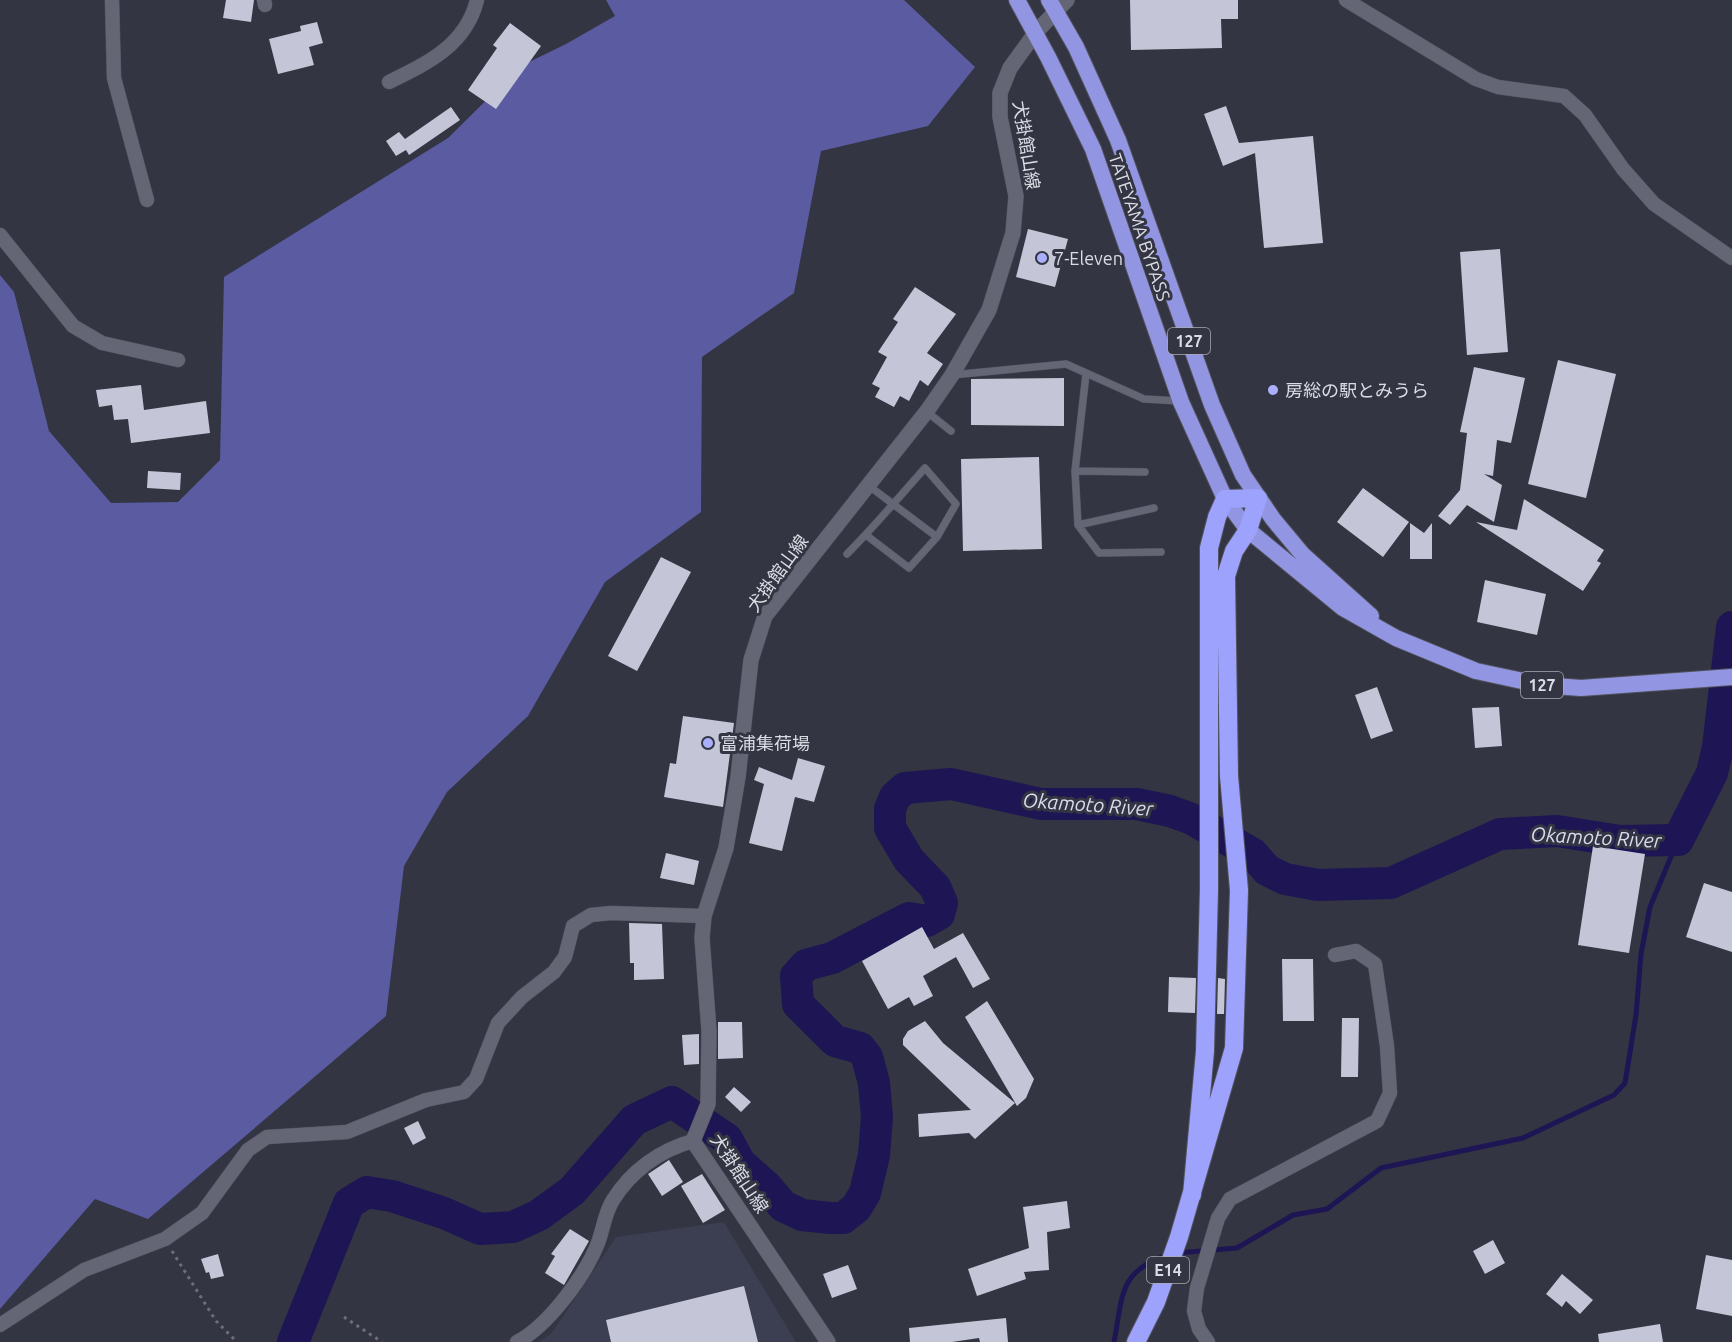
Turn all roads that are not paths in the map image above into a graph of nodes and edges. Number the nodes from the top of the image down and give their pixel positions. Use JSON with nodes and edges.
{"nodes":[{"id":1,"x":112,"y":0,"type":"edge"},
{"id":2,"x":477,"y":0,"type":"edge"},
{"id":3,"x":1017,"y":0,"type":"edge"},
{"id":4,"x":1347,"y":0,"type":"edge"},
{"id":5,"x":1057,"y":4,"type":"edge"},
{"id":6,"x":1036,"y":32,"type":"junction"},
{"id":7,"x":389,"y":82,"type":"dead end"},
{"id":8,"x":147,"y":200,"type":"dead end"},
{"id":9,"x":0,"y":235,"type":"edge"},
{"id":10,"x":1732,"y":258,"type":"edge"},
{"id":11,"x":178,"y":360,"type":"dead end"},
{"id":12,"x":952,"y":375,"type":"junction"},
{"id":13,"x":1086,"y":375,"type":"junction"},
{"id":14,"x":1181,"y":402,"type":"junction"},
{"id":15,"x":927,"y":411,"type":"junction"},
{"id":16,"x":951,"y":431,"type":"dead end"},
{"id":17,"x":1075,"y":471,"type":"junction"},
{"id":18,"x":1145,"y":472,"type":"dead end"},
{"id":19,"x":867,"y":485,"type":"junction"},
{"id":20,"x":1258,"y":498,"type":"junction"},
{"id":21,"x":1226,"y":499,"type":"junction"},
{"id":22,"x":892,"y":505,"type":"junction"},
{"id":23,"x":1154,"y":508,"type":"dead end"},
{"id":24,"x":1077,"y":525,"type":"junction"},
{"id":25,"x":1248,"y":530,"type":"junction"},
{"id":26,"x":866,"y":535,"type":"junction"},
{"id":27,"x":937,"y":537,"type":"junction"},
{"id":28,"x":1161,"y":552,"type":"dead end"},
{"id":29,"x":847,"y":554,"type":"dead end"},
{"id":30,"x":1396,"y":638,"type":"junction"},
{"id":31,"x":1732,"y":677,"type":"edge"},
{"id":32,"x":704,"y":916,"type":"junction"},
{"id":33,"x":1335,"y":955,"type":"dead end"},
{"id":34,"x":695,"y":1138,"type":"junction"},
{"id":35,"x":1192,"y":1195,"type":"junction"},
{"id":36,"x":0,"y":1324,"type":"edge"},
{"id":37,"x":517,"y":1342,"type":"edge"},
{"id":38,"x":828,"y":1342,"type":"edge"},
{"id":39,"x":1136,"y":1342,"type":"edge"},
{"id":40,"x":1208,"y":1342,"type":"edge"}],
"edges":[{"from":1,"to":8,"type":"street"},
{"from":2,"to":7,"type":"street"},
{"from":3,"to":6,"type":"highway","name":"TATEYAMA BYPASS","number":"127"},
{"from":4,"to":10,"type":"street"},
{"from":5,"to":6,"type":"main road","name":"犬掛館山線"},
{"from":5,"to":20,"type":"highway","name":"TATEYAMA BYPASS","number":"127"},
{"from":6,"to":12,"type":"main road","name":"犬掛館山線"},
{"from":6,"to":14,"type":"highway","name":"TATEYAMA BYPASS","number":"127"},
{"from":9,"to":11,"type":"street"},
{"from":12,"to":13,"type":"lane"},
{"from":12,"to":15,"type":"main road","name":"犬掛館山線"},
{"from":13,"to":14,"type":"lane"},
{"from":13,"to":17,"type":"lane"},
{"from":14,"to":21,"type":"highway","name":"TATEYAMA BYPASS","number":"127"},
{"from":15,"to":16,"type":"lane"},
{"from":15,"to":19,"type":"main road","name":"犬掛館山線"},
{"from":17,"to":18,"type":"lane"},
{"from":17,"to":24,"type":"lane"},
{"from":19,"to":22,"type":"lane"},
{"from":19,"to":32,"type":"main road","name":"犬掛館山線"},
{"from":20,"to":21,"type":"highway"},
{"from":20,"to":25,"type":"highway"},
{"from":20,"to":30,"type":"highway","name":"TATEYAMA BYPASS","number":"127"},
{"from":21,"to":25,"type":"highway","name":"TATEYAMA BYPASS","number":"127"},
{"from":21,"to":35,"type":"highway"},
{"from":22,"to":26,"type":"lane"},
{"from":22,"to":27,"type":"lane"},
{"from":22,"to":27,"type":"lane"},
{"from":23,"to":24,"type":"lane"},
{"from":24,"to":28,"type":"lane"},
{"from":25,"to":30,"type":"highway","name":"TATEYAMA BYPASS","number":"127"},
{"from":25,"to":35,"type":"highway"},
{"from":26,"to":27,"type":"lane"},
{"from":26,"to":29,"type":"lane"},
{"from":30,"to":31,"type":"highway","name":"TATEYAMA BYPASS","number":"127"},
{"from":32,"to":34,"type":"main road","name":"犬掛館山線"},
{"from":32,"to":36,"type":"street"},
{"from":33,"to":40,"type":"street"},
{"from":34,"to":37,"type":"street"},
{"from":34,"to":38,"type":"main road","name":"犬掛館山線"},
{"from":35,"to":39,"type":"highway","number":"E14"}]}
